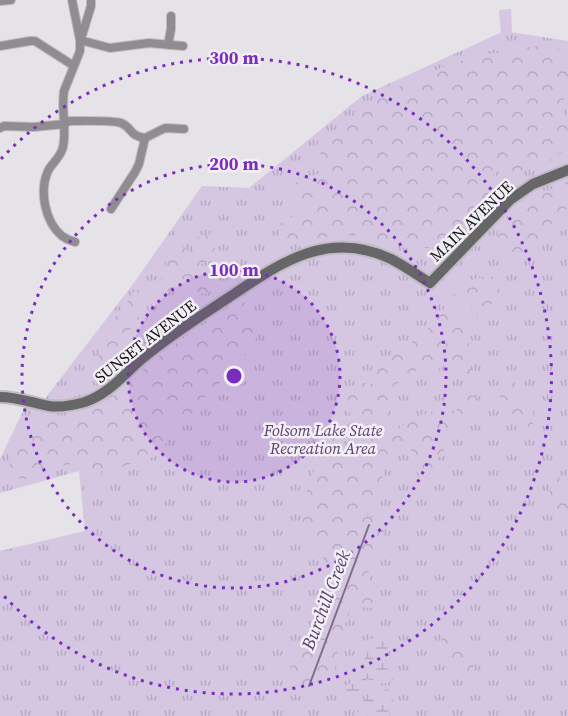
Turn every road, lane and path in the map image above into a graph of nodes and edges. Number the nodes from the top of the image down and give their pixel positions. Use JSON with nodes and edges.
{"nodes":[{"id":1,"x":9,"y":0,"type":"edge"},
{"id":2,"x":72,"y":0,"type":"edge"},
{"id":3,"x":91,"y":0,"type":"edge"},
{"id":4,"x":0,"y":1,"type":"edge"},
{"id":5,"x":171,"y":16,"type":"dead end"},
{"id":6,"x":80,"y":40,"type":"junction"},
{"id":7,"x":168,"y":45,"type":"junction"},
{"id":8,"x":0,"y":46,"type":"edge"},
{"id":9,"x":183,"y":46,"type":"dead end"},
{"id":10,"x":74,"y":66,"type":"junction"},
{"id":11,"x":65,"y":124,"type":"junction"},
{"id":12,"x":0,"y":128,"type":"edge"},
{"id":13,"x":184,"y":129,"type":"dead end"},
{"id":14,"x":145,"y":138,"type":"junction"},
{"id":15,"x":568,"y":170,"type":"edge"},
{"id":16,"x":111,"y":209,"type":"dead end"},
{"id":17,"x":75,"y":242,"type":"dead end"},
{"id":18,"x":430,"y":283,"type":"joint"},
{"id":19,"x":0,"y":397,"type":"edge"}],
"edges":[{"from":1,"to":4,"type":"street"},
{"from":2,"to":6,"type":"street"},
{"from":3,"to":6,"type":"street"},
{"from":5,"to":7,"type":"street"},
{"from":6,"to":7,"type":"street"},
{"from":6,"to":10,"type":"street"},
{"from":7,"to":9,"type":"street"},
{"from":8,"to":10,"type":"street"},
{"from":10,"to":11,"type":"street"},
{"from":11,"to":12,"type":"street"},
{"from":11,"to":14,"type":"street"},
{"from":11,"to":17,"type":"street"},
{"from":13,"to":14,"type":"street"},
{"from":14,"to":16,"type":"street"},
{"from":15,"to":18,"type":"street","name":"MAIN AVENUE"},
{"from":18,"to":19,"type":"street","name":"SUNSET AVENUE"}]}
